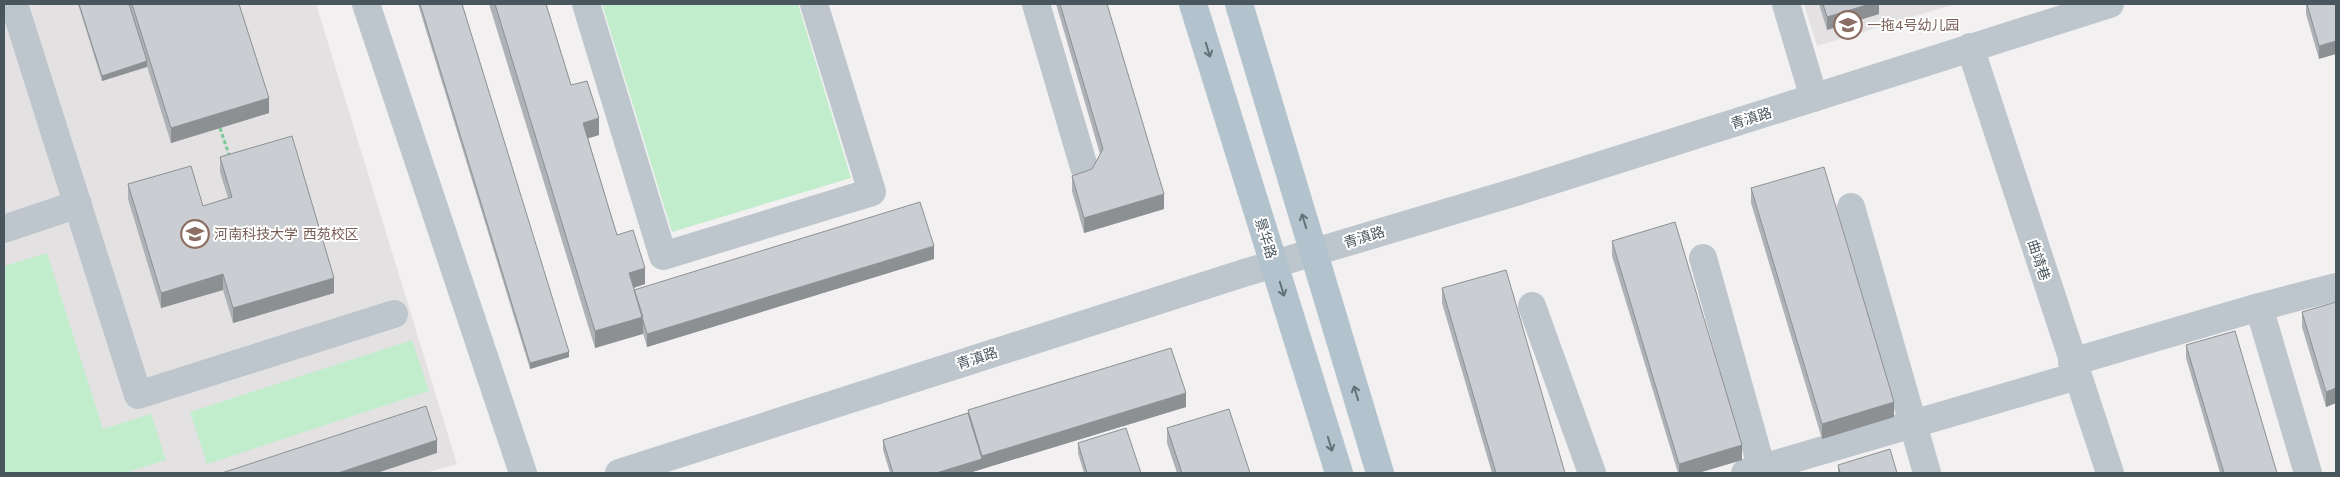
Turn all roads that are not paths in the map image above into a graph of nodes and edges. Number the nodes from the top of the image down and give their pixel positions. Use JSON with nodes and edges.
{"nodes":[{"id":1,"x":14,"y":4,"type":"edge"},
{"id":2,"x":366,"y":4,"type":"edge"},
{"id":3,"x":586,"y":4,"type":"edge"},
{"id":4,"x":814,"y":4,"type":"edge"},
{"id":5,"x":1036,"y":4,"type":"edge"},
{"id":6,"x":1193,"y":4,"type":"edge"},
{"id":7,"x":1239,"y":4,"type":"edge"},
{"id":8,"x":1786,"y":4,"type":"edge"},
{"id":9,"x":2110,"y":4,"type":"edge"},
{"id":10,"x":1970,"y":47,"type":"junction"},
{"id":11,"x":1814,"y":98,"type":"junction"},
{"id":12,"x":1084,"y":167,"type":"dead end"},
{"id":13,"x":78,"y":204,"type":"junction"},
{"id":14,"x":1850,"y":207,"type":"dead end"},
{"id":15,"x":4,"y":229,"type":"edge"},
{"id":16,"x":1313,"y":253,"type":"junction"},
{"id":17,"x":1703,"y":258,"type":"dead end"},
{"id":18,"x":1274,"y":264,"type":"junction"},
{"id":19,"x":2336,"y":287,"type":"edge"},
{"id":20,"x":1532,"y":306,"type":"dead end"},
{"id":21,"x":2259,"y":307,"type":"junction"},
{"id":22,"x":394,"y":314,"type":"dead end"},
{"id":23,"x":2075,"y":369,"type":"junction"},
{"id":24,"x":1912,"y":425,"type":"junction"},
{"id":25,"x":1756,"y":472,"type":"edge"},
{"id":26,"x":523,"y":473,"type":"edge"},
{"id":27,"x":619,"y":473,"type":"edge"},
{"id":28,"x":1339,"y":473,"type":"edge"},
{"id":29,"x":1380,"y":473,"type":"edge"},
{"id":30,"x":1592,"y":473,"type":"edge"},
{"id":31,"x":1927,"y":473,"type":"edge"},
{"id":32,"x":2110,"y":473,"type":"edge"},
{"id":33,"x":2308,"y":473,"type":"edge"}],
"edges":[{"from":1,"to":13,"type":"street"},
{"from":2,"to":26,"type":"street"},
{"from":3,"to":4,"type":"street"},
{"from":5,"to":12,"type":"street"},
{"from":6,"to":18,"type":"main road","name":"景华路","one_way":true},
{"from":16,"to":7,"type":"main road","one_way":true},
{"from":8,"to":11,"type":"street"},
{"from":9,"to":10,"type":"street","name":"青滇路"},
{"from":10,"to":11,"type":"street","name":"青滇路"},
{"from":10,"to":23,"type":"street","name":"曲靖巷"},
{"from":11,"to":16,"type":"street","name":"青滇路"},
{"from":13,"to":15,"type":"street"},
{"from":13,"to":22,"type":"street"},
{"from":14,"to":24,"type":"street"},
{"from":16,"to":18,"type":"street","name":"青滇路"},
{"from":29,"to":16,"type":"main road","one_way":true},
{"from":17,"to":25,"type":"street"},
{"from":18,"to":27,"type":"street","name":"青滇路"},
{"from":18,"to":28,"type":"main road","name":"景华路","one_way":true},
{"from":19,"to":21,"type":"street"},
{"from":20,"to":30,"type":"street"},
{"from":21,"to":23,"type":"street"},
{"from":21,"to":33,"type":"street"},
{"from":23,"to":24,"type":"street"},
{"from":23,"to":32,"type":"street","name":"曲靖巷"},
{"from":24,"to":25,"type":"street"},
{"from":24,"to":31,"type":"street"}]}
